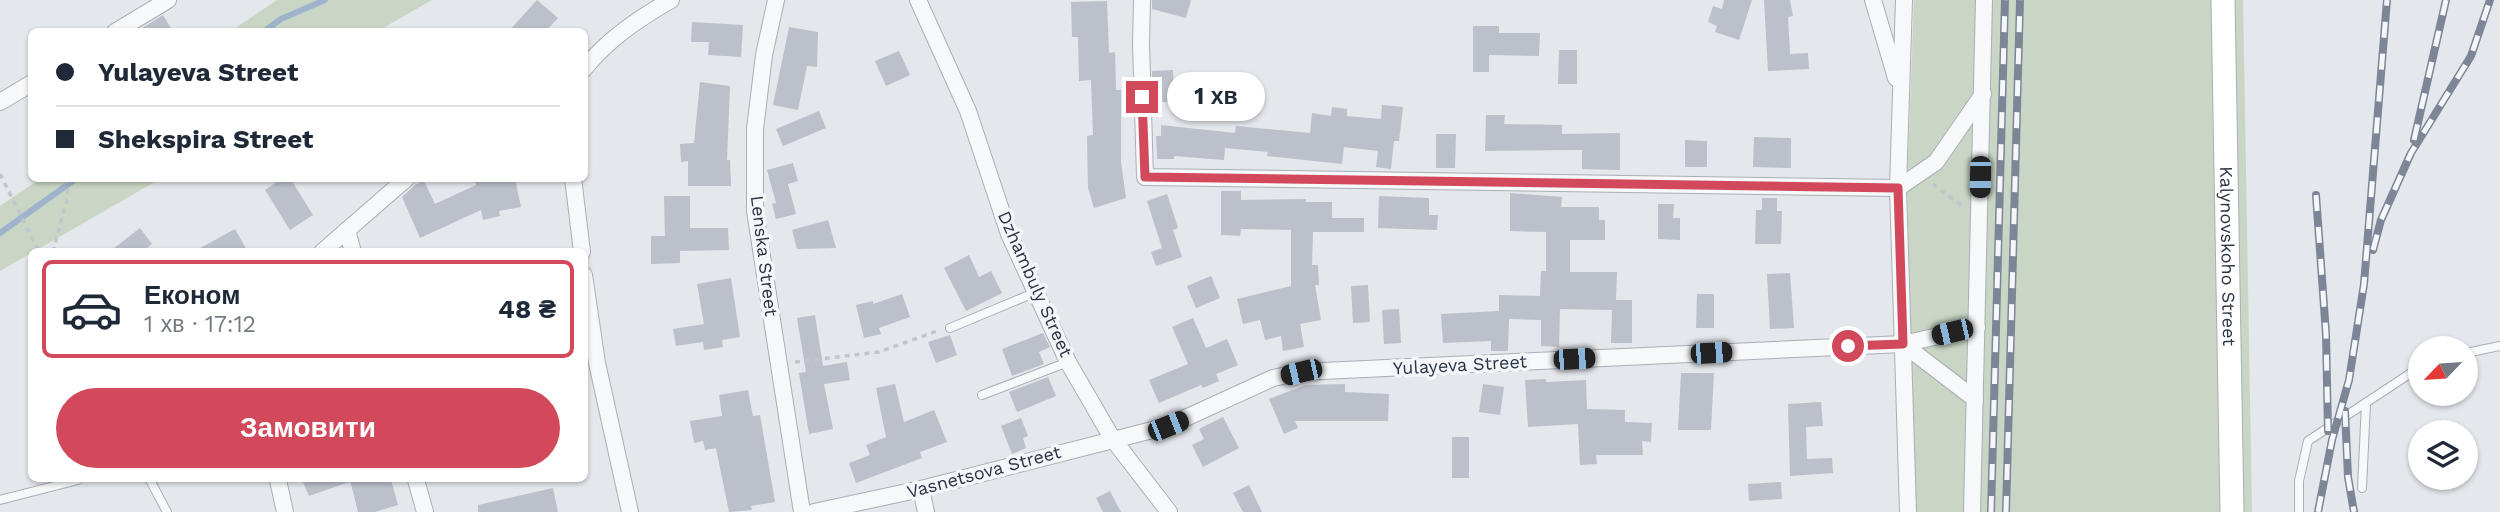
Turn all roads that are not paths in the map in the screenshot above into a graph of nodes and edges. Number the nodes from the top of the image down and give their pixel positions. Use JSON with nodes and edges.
{"nodes":[{"id":1,"x":168,"y":0,"type":"edge"},
{"id":2,"x":671,"y":0,"type":"edge"},
{"id":3,"x":776,"y":0,"type":"edge"},
{"id":4,"x":918,"y":0,"type":"edge"},
{"id":5,"x":1142,"y":0,"type":"edge"},
{"id":6,"x":1873,"y":0,"type":"edge"},
{"id":7,"x":1904,"y":0,"type":"edge"},
{"id":8,"x":1984,"y":0,"type":"edge"},
{"id":9,"x":2223,"y":0,"type":"edge"},
{"id":10,"x":122,"y":28,"type":"edge"},
{"id":11,"x":588,"y":64,"type":"edge"},
{"id":12,"x":28,"y":85,"type":"edge"},
{"id":13,"x":1900,"y":93,"type":"junction"},
{"id":14,"x":1983,"y":94,"type":"junction"},
{"id":15,"x":0,"y":102,"type":"edge"},
{"id":16,"x":402,"y":182,"type":"edge"},
{"id":17,"x":573,"y":182,"type":"edge"},
{"id":18,"x":1898,"y":188,"type":"junction"},
{"id":19,"x":347,"y":230,"type":"junction"},
{"id":20,"x":326,"y":248,"type":"edge"},
{"id":21,"x":352,"y":248,"type":"edge"},
{"id":22,"x":582,"y":248,"type":"edge"},
{"id":23,"x":1034,"y":293,"type":"junction"},
{"id":24,"x":588,"y":302,"type":"edge"},
{"id":25,"x":1977,"y":327,"type":"junction"},
{"id":26,"x":950,"y":328,"type":"road end"},
{"id":27,"x":1903,"y":344,"type":"junction"},
{"id":28,"x":2500,"y":346,"type":"edge"},
{"id":29,"x":2478,"y":351,"type":"edge"},
{"id":30,"x":1068,"y":362,"type":"junction"},
{"id":31,"x":2408,"y":376,"type":"edge"},
{"id":32,"x":982,"y":395,"type":"dead end"},
{"id":33,"x":1975,"y":399,"type":"junction"},
{"id":34,"x":2366,"y":404,"type":"junction"},
{"id":35,"x":1112,"y":438,"type":"junction"},
{"id":36,"x":70,"y":482,"type":"edge"},
{"id":37,"x":151,"y":482,"type":"edge"},
{"id":38,"x":278,"y":482,"type":"edge"},
{"id":39,"x":417,"y":482,"type":"edge"},
{"id":40,"x":2362,"y":488,"type":"dead end"},
{"id":41,"x":921,"y":489,"type":"junction"},
{"id":42,"x":0,"y":500,"type":"edge"},
{"id":43,"x":167,"y":512,"type":"edge"},
{"id":44,"x":285,"y":512,"type":"edge"},
{"id":45,"x":425,"y":512,"type":"edge"},
{"id":46,"x":630,"y":512,"type":"edge"},
{"id":47,"x":802,"y":512,"type":"edge"},
{"id":48,"x":814,"y":512,"type":"edge"},
{"id":49,"x":926,"y":512,"type":"edge"},
{"id":50,"x":1169,"y":512,"type":"edge"},
{"id":51,"x":1908,"y":512,"type":"edge"},
{"id":52,"x":1972,"y":512,"type":"edge"},
{"id":53,"x":2232,"y":512,"type":"edge"},
{"id":54,"x":2299,"y":512,"type":"edge"}],
"edges":[{"from":1,"to":10,"type":"street"},
{"from":2,"to":11,"type":"street"},
{"from":3,"to":47,"type":"street","name":"Lenska Street"},
{"from":4,"to":23,"type":"street","name":"Dzhambuly Street"},
{"from":5,"to":18,"type":"street"},
{"from":6,"to":13,"type":"street"},
{"from":7,"to":13,"type":"street"},
{"from":8,"to":14,"type":"street"},
{"from":9,"to":53,"type":"street","name":"Kalynovskoho Street"},
{"from":12,"to":15,"type":"street"},
{"from":13,"to":18,"type":"street"},
{"from":14,"to":18,"type":"street"},
{"from":14,"to":25,"type":"street"},
{"from":16,"to":19,"type":"street"},
{"from":17,"to":22,"type":"street"},
{"from":18,"to":27,"type":"street"},
{"from":19,"to":20,"type":"street"},
{"from":19,"to":21,"type":"street"},
{"from":23,"to":26,"type":"lane"},
{"from":23,"to":30,"type":"street","name":"Dzhambuly Street"},
{"from":24,"to":46,"type":"street"},
{"from":25,"to":27,"type":"street","name":"Yulayeva Street"},
{"from":25,"to":33,"type":"street"},
{"from":27,"to":33,"type":"street"},
{"from":27,"to":35,"type":"street","name":"Yulayeva Street"},
{"from":27,"to":51,"type":"street"},
{"from":28,"to":29,"type":"lane"},
{"from":30,"to":32,"type":"lane"},
{"from":30,"to":35,"type":"street","name":"Dzhambuly Street"},
{"from":31,"to":34,"type":"lane"},
{"from":33,"to":52,"type":"street"},
{"from":34,"to":40,"type":"lane"},
{"from":34,"to":54,"type":"lane"},
{"from":35,"to":41,"type":"street","name":"Vasnetsova Street"},
{"from":35,"to":50,"type":"street","name":"Dzhambuly Street"},
{"from":36,"to":42,"type":"lane"},
{"from":37,"to":43,"type":"lane"},
{"from":38,"to":44,"type":"street"},
{"from":39,"to":45,"type":"street"},
{"from":41,"to":48,"type":"street","name":"Vasnetsova Street"},
{"from":41,"to":49,"type":"street"}]}
